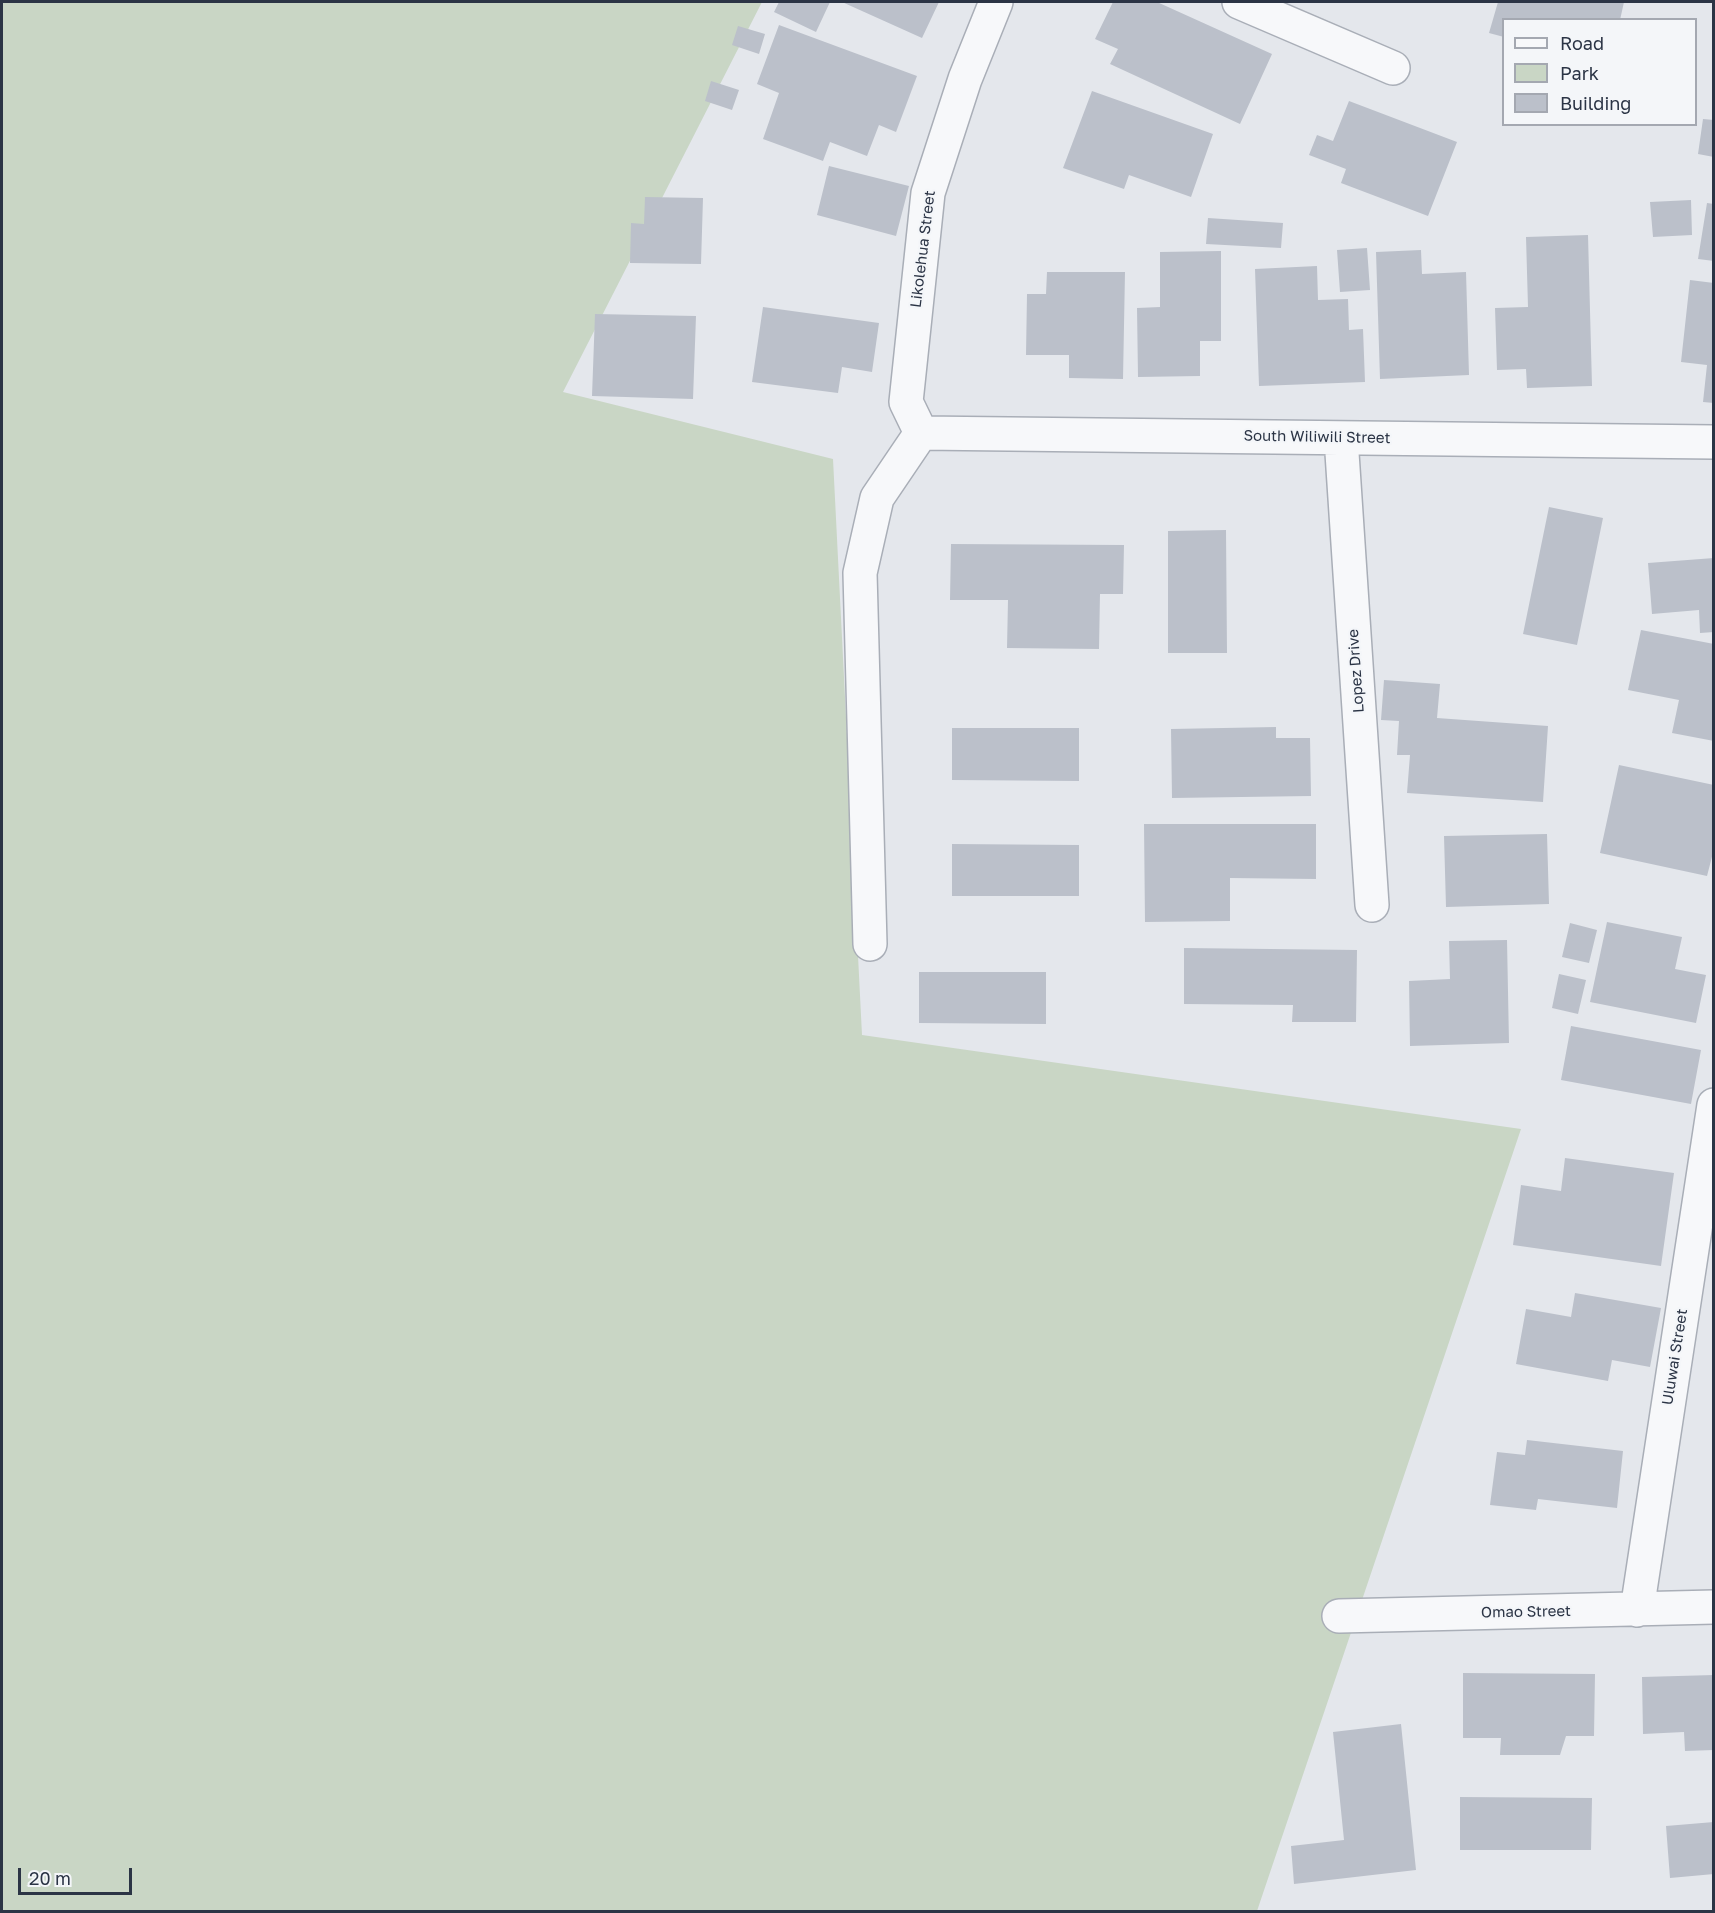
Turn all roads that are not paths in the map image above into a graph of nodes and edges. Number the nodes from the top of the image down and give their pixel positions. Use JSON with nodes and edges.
{"nodes":[{"id":1,"x":996,"y":2,"type":"edge"},
{"id":2,"x":1239,"y":2,"type":"edge"},
{"id":3,"x":1392,"y":68,"type":"dead end"},
{"id":4,"x":921,"y":433,"type":"junction"},
{"id":5,"x":1341,"y":438,"type":"junction"},
{"id":6,"x":1713,"y":442,"type":"edge"},
{"id":7,"x":1372,"y":905,"type":"dead end"},
{"id":8,"x":870,"y":944,"type":"dead end"},
{"id":9,"x":1713,"y":1104,"type":"edge"},
{"id":10,"x":1713,"y":1607,"type":"edge"},
{"id":11,"x":1637,"y":1610,"type":"junction"},
{"id":12,"x":1339,"y":1616,"type":"dead end"}],
"edges":[{"from":1,"to":4,"type":"street","name":"Likolehua Street"},
{"from":2,"to":3,"type":"street"},
{"from":4,"to":5,"type":"street","name":"South Wiliwili Street"},
{"from":4,"to":8,"type":"street"},
{"from":5,"to":6,"type":"street","name":"South Wiliwili Street"},
{"from":5,"to":7,"type":"street","name":"Lopez Drive"},
{"from":9,"to":11,"type":"street","name":"Uluwai Street"},
{"from":10,"to":11,"type":"street","name":"Omao Street"},
{"from":11,"to":12,"type":"street","name":"Omao Street"}]}
